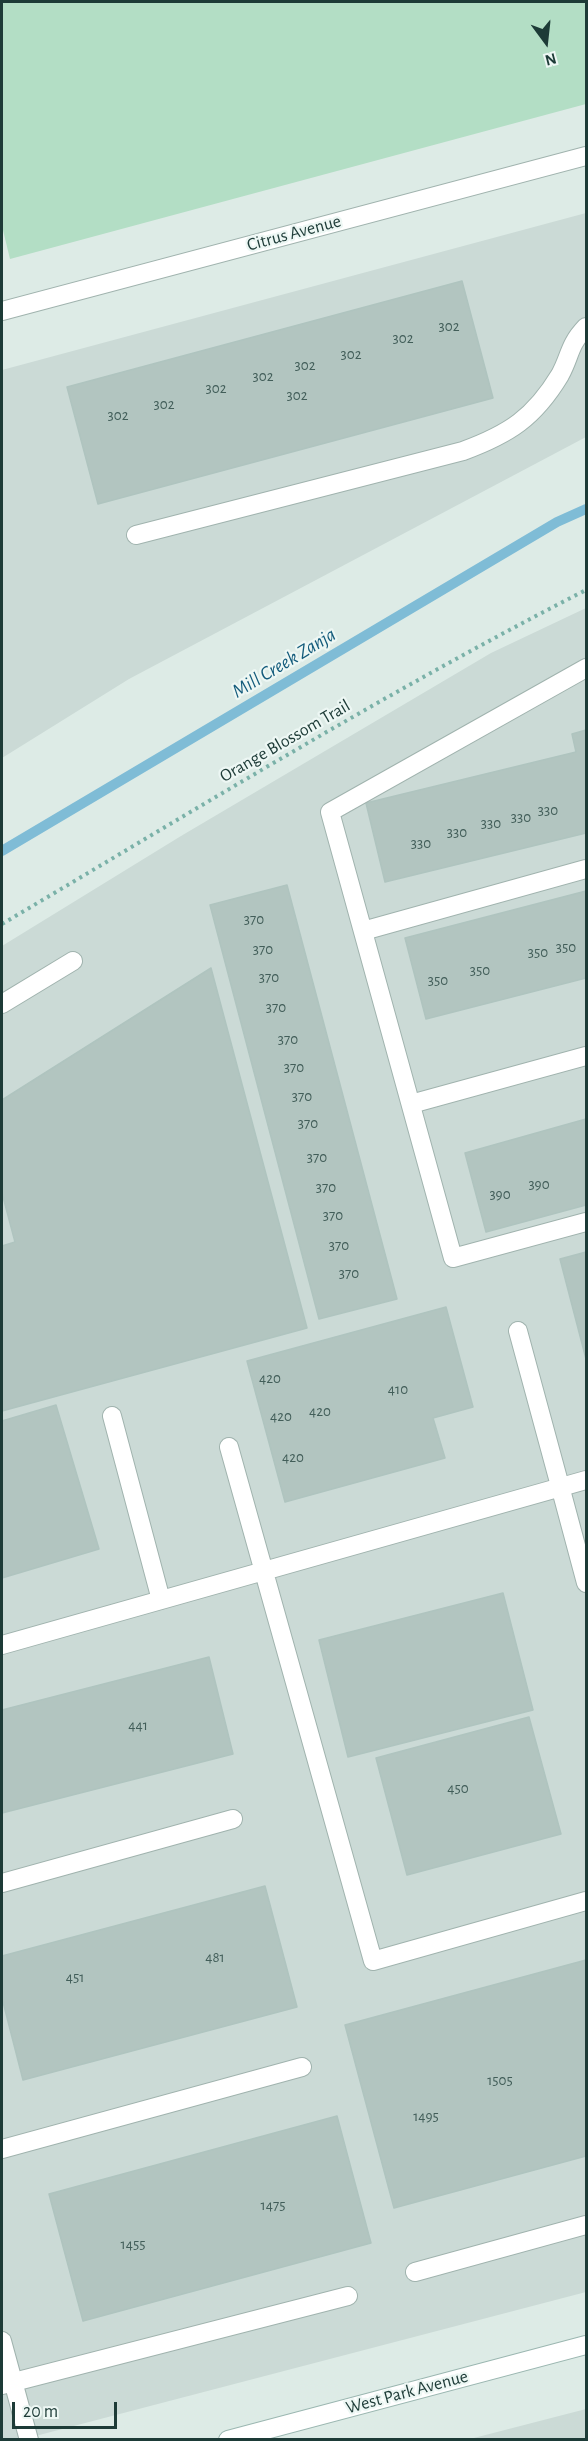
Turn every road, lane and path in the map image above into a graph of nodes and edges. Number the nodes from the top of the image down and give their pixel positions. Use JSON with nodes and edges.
{"nodes":[{"id":1,"x":586,"y":156,"type":"edge"},
{"id":2,"x":2,"y":311,"type":"edge"},
{"id":3,"x":586,"y":327,"type":"edge"},
{"id":4,"x":136,"y":535,"type":"dead end"},
{"id":5,"x":586,"y":590,"type":"edge"},
{"id":6,"x":586,"y":668,"type":"edge"},
{"id":7,"x":586,"y":869,"type":"edge"},
{"id":8,"x":2,"y":924,"type":"edge"},
{"id":9,"x":363,"y":931,"type":"junction"},
{"id":10,"x":73,"y":961,"type":"dead end"},
{"id":11,"x":2,"y":1004,"type":"edge"},
{"id":12,"x":586,"y":1056,"type":"edge"},
{"id":13,"x":411,"y":1104,"type":"junction"},
{"id":14,"x":586,"y":1222,"type":"edge"},
{"id":15,"x":518,"y":1331,"type":"dead end"},
{"id":16,"x":112,"y":1416,"type":"dead end"},
{"id":17,"x":229,"y":1447,"type":"dead end"},
{"id":18,"x":586,"y":1480,"type":"edge"},
{"id":19,"x":561,"y":1486,"type":"junction"},
{"id":20,"x":263,"y":1570,"type":"junction"},
{"id":21,"x":586,"y":1583,"type":"edge"},
{"id":22,"x":161,"y":1600,"type":"junction"},
{"id":23,"x":2,"y":1645,"type":"edge"},
{"id":24,"x":233,"y":1819,"type":"dead end"},
{"id":25,"x":2,"y":1883,"type":"edge"},
{"id":26,"x":586,"y":1900,"type":"edge"},
{"id":27,"x":303,"y":2067,"type":"dead end"},
{"id":28,"x":2,"y":2149,"type":"edge"},
{"id":29,"x":586,"y":2225,"type":"edge"},
{"id":30,"x":415,"y":2272,"type":"dead end"},
{"id":31,"x":348,"y":2296,"type":"dead end"},
{"id":32,"x":2,"y":2341,"type":"edge"},
{"id":33,"x":586,"y":2345,"type":"edge"},
{"id":34,"x":8,"y":2384,"type":"edge"},
{"id":35,"x":29,"y":2439,"type":"edge"},
{"id":36,"x":228,"y":2439,"type":"edge"}],
"edges":[{"from":1,"to":2,"type":"street","name":"Citrus Avenue"},
{"from":3,"to":4,"type":"street"},
{"from":5,"to":8,"type":"path","name":"Orange Blossom Trail"},
{"from":6,"to":9,"type":"street"},
{"from":7,"to":9,"type":"street"},
{"from":9,"to":13,"type":"street"},
{"from":10,"to":11,"type":"street"},
{"from":12,"to":13,"type":"street"},
{"from":13,"to":14,"type":"street"},
{"from":15,"to":19,"type":"street"},
{"from":16,"to":22,"type":"street"},
{"from":17,"to":20,"type":"street"},
{"from":18,"to":19,"type":"street"},
{"from":19,"to":20,"type":"street"},
{"from":19,"to":21,"type":"street"},
{"from":20,"to":22,"type":"street"},
{"from":20,"to":26,"type":"street"},
{"from":22,"to":23,"type":"street"},
{"from":24,"to":25,"type":"street"},
{"from":27,"to":28,"type":"street"},
{"from":29,"to":30,"type":"street"},
{"from":31,"to":34,"type":"street"},
{"from":32,"to":34,"type":"street"},
{"from":33,"to":36,"type":"street","name":"West Park Avenue"},
{"from":34,"to":35,"type":"street"}]}
